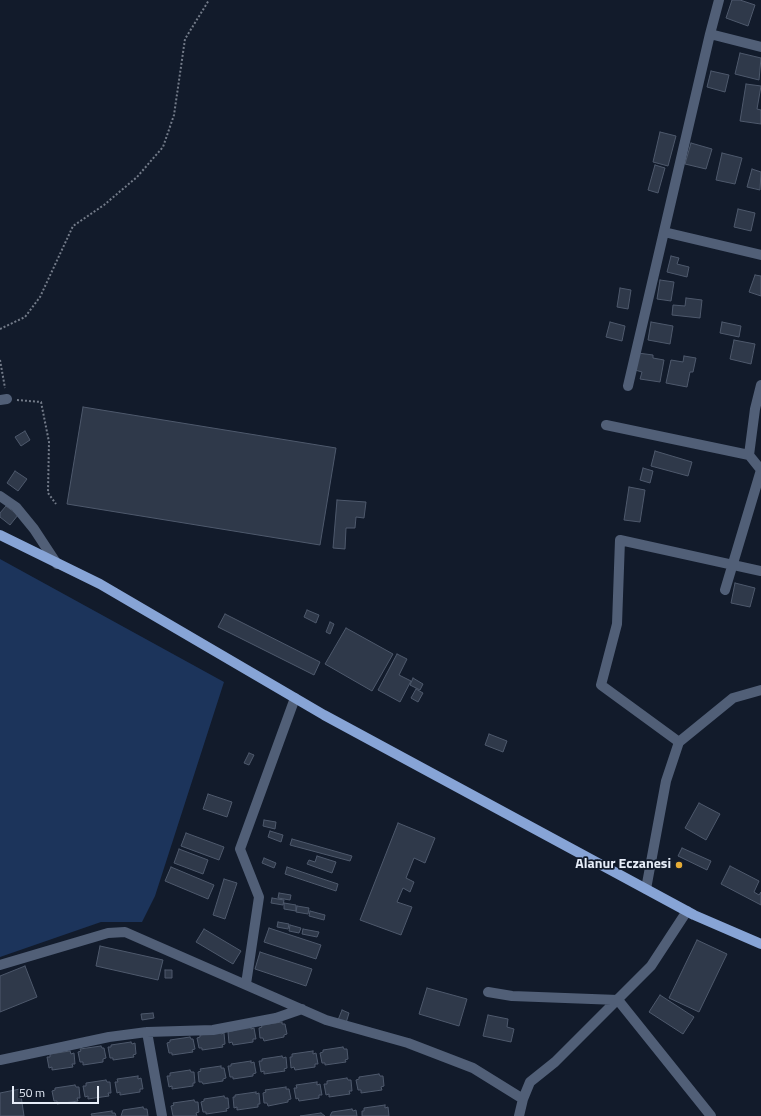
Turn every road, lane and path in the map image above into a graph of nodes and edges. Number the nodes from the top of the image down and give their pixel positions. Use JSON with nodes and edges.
{"nodes":[{"id":1,"x":209,"y":0,"type":"edge"},
{"id":2,"x":719,"y":0,"type":"edge"},
{"id":3,"x":710,"y":34,"type":"junction"},
{"id":4,"x":761,"y":47,"type":"edge"},
{"id":5,"x":664,"y":232,"type":"junction"},
{"id":6,"x":761,"y":255,"type":"edge"},
{"id":7,"x":0,"y":329,"type":"edge"},
{"id":8,"x":0,"y":360,"type":"edge"},
{"id":9,"x":761,"y":385,"type":"edge"},
{"id":10,"x":628,"y":386,"type":"dead end"},
{"id":11,"x":4,"y":399,"type":"edge"},
{"id":12,"x":606,"y":425,"type":"dead end"},
{"id":13,"x":749,"y":455,"type":"junction"},
{"id":14,"x":761,"y":470,"type":"edge"},
{"id":15,"x":0,"y":496,"type":"edge"},
{"id":16,"x":56,"y":504,"type":"dead end"},
{"id":17,"x":0,"y":535,"type":"edge"},
{"id":18,"x":57,"y":564,"type":"junction"},
{"id":19,"x":732,"y":565,"type":"junction"},
{"id":20,"x":761,"y":572,"type":"edge"},
{"id":21,"x":725,"y":590,"type":"dead end"},
{"id":22,"x":761,"y":690,"type":"edge"},
{"id":23,"x":295,"y":698,"type":"junction"},
{"id":24,"x":679,"y":742,"type":"junction"},
{"id":25,"x":646,"y":889,"type":"junction"},
{"id":26,"x":687,"y":911,"type":"junction"},
{"id":27,"x":761,"y":944,"type":"edge"},
{"id":28,"x":0,"y":965,"type":"edge"},
{"id":29,"x":246,"y":984,"type":"junction"},
{"id":30,"x":488,"y":992,"type":"dead end"},
{"id":31,"x":618,"y":1000,"type":"junction"},
{"id":32,"x":302,"y":1009,"type":"junction"},
{"id":33,"x":147,"y":1032,"type":"junction"},
{"id":34,"x":0,"y":1060,"type":"edge"},
{"id":35,"x":523,"y":1099,"type":"junction"},
{"id":36,"x":162,"y":1116,"type":"edge"},
{"id":37,"x":519,"y":1116,"type":"edge"},
{"id":38,"x":712,"y":1116,"type":"edge"}],
"edges":[{"from":1,"to":7,"type":"path"},
{"from":2,"to":3,"type":"street"},
{"from":3,"to":4,"type":"street"},
{"from":3,"to":5,"type":"street"},
{"from":5,"to":6,"type":"street"},
{"from":5,"to":10,"type":"street"},
{"from":8,"to":11,"type":"path"},
{"from":9,"to":13,"type":"street"},
{"from":11,"to":16,"type":"path"},
{"from":12,"to":13,"type":"street"},
{"from":13,"to":14,"type":"street"},
{"from":14,"to":19,"type":"street"},
{"from":15,"to":18,"type":"street"},
{"from":17,"to":18,"type":"main road"},
{"from":18,"to":23,"type":"main road"},
{"from":19,"to":20,"type":"street"},
{"from":19,"to":21,"type":"street"},
{"from":19,"to":24,"type":"street"},
{"from":22,"to":24,"type":"street"},
{"from":23,"to":25,"type":"main road"},
{"from":23,"to":29,"type":"street"},
{"from":24,"to":25,"type":"street"},
{"from":25,"to":26,"type":"main road"},
{"from":26,"to":27,"type":"main road"},
{"from":26,"to":31,"type":"street"},
{"from":28,"to":29,"type":"street"},
{"from":29,"to":32,"type":"street"},
{"from":30,"to":31,"type":"street"},
{"from":31,"to":35,"type":"street"},
{"from":31,"to":38,"type":"street"},
{"from":32,"to":33,"type":"street"},
{"from":32,"to":35,"type":"street"},
{"from":33,"to":34,"type":"street"},
{"from":33,"to":36,"type":"street"},
{"from":35,"to":37,"type":"street"}]}
